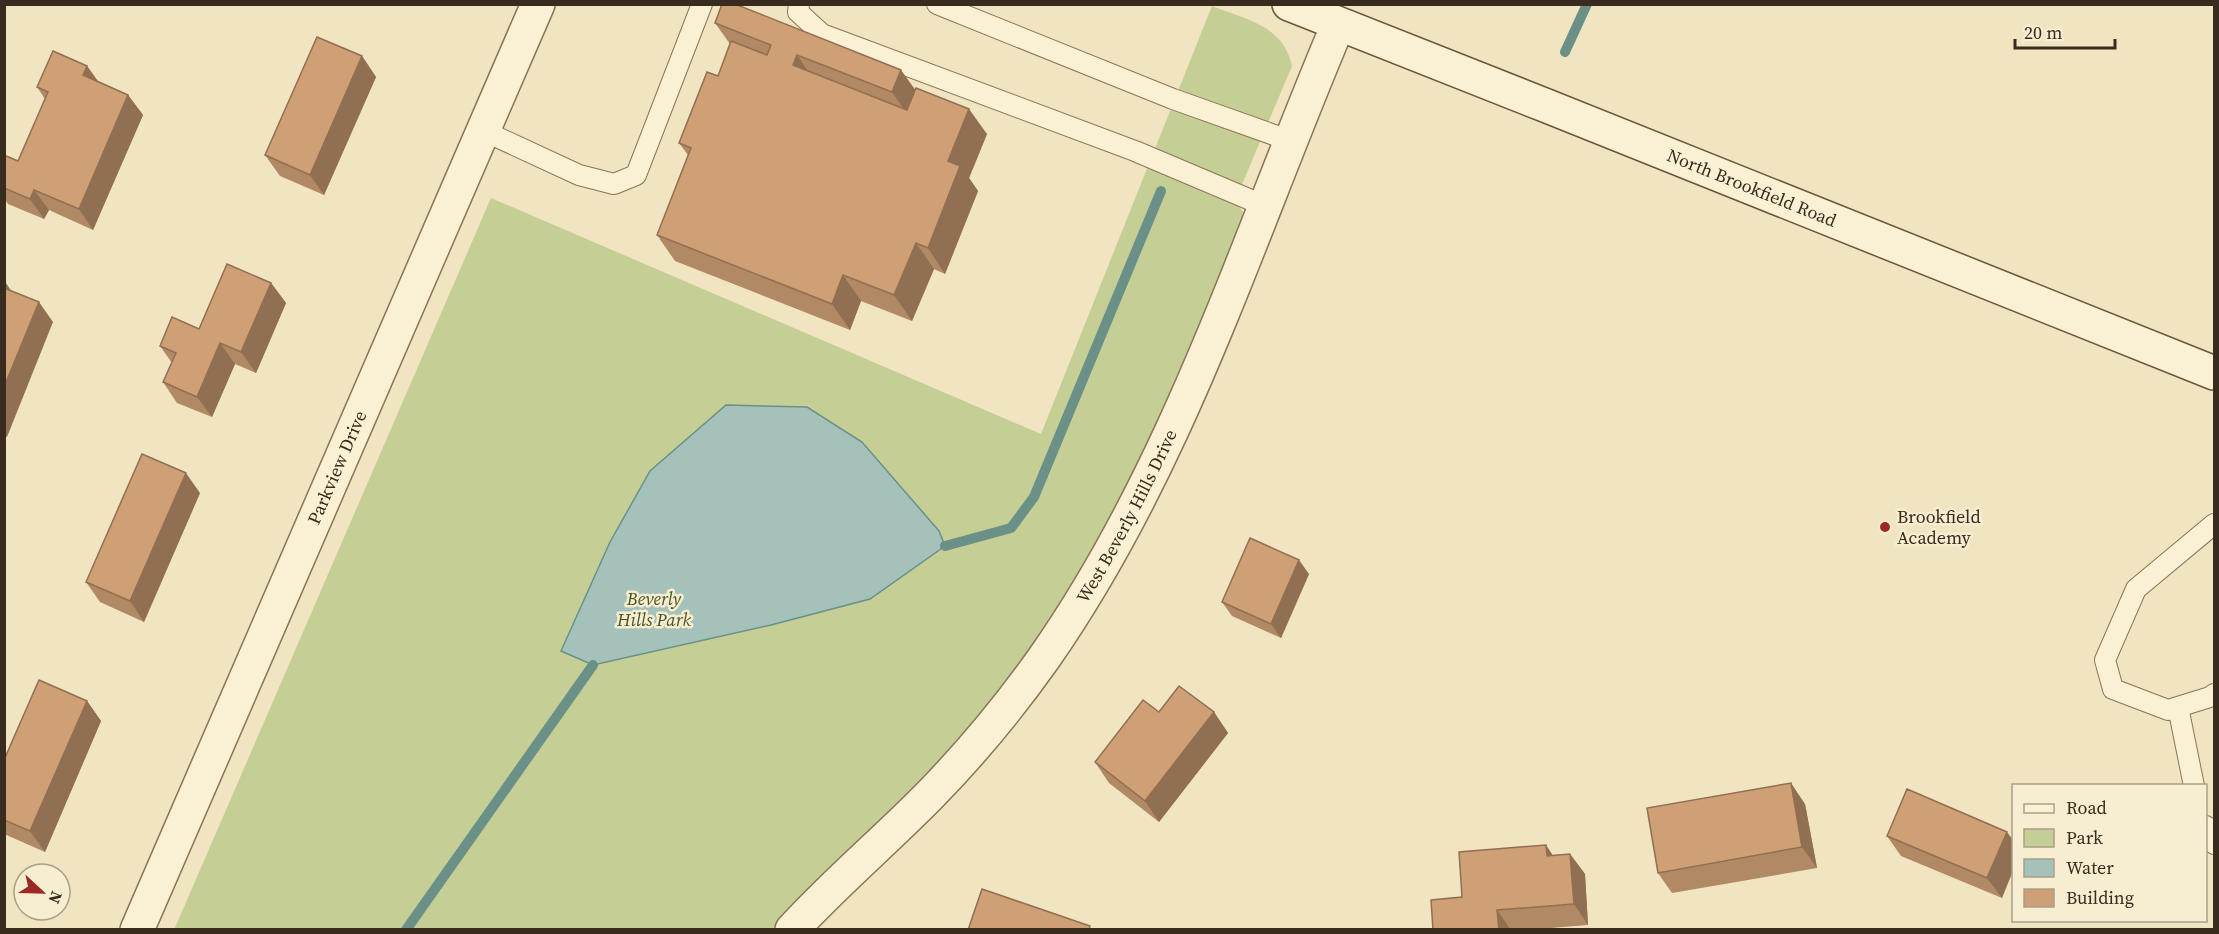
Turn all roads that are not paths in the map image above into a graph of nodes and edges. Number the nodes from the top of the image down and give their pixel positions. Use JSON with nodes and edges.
{"nodes":[{"id":1,"x":538,"y":4,"type":"edge"},
{"id":2,"x":702,"y":4,"type":"edge"},
{"id":3,"x":799,"y":4,"type":"edge"},
{"id":4,"x":937,"y":4,"type":"edge"},
{"id":5,"x":1289,"y":4,"type":"edge"},
{"id":6,"x":1338,"y":25,"type":"junction"},
{"id":7,"x":484,"y":131,"type":"junction"},
{"id":8,"x":1291,"y":141,"type":"junction"},
{"id":9,"x":1265,"y":206,"type":"junction"},
{"id":10,"x":2214,"y":373,"type":"edge"},
{"id":11,"x":2214,"y":524,"type":"edge"},
{"id":12,"x":2214,"y":694,"type":"edge"},
{"id":13,"x":2178,"y":707,"type":"junction"},
{"id":14,"x":2194,"y":784,"type":"edge"},
{"id":15,"x":2207,"y":830,"type":"edge"},
{"id":16,"x":2214,"y":844,"type":"edge"},
{"id":17,"x":137,"y":930,"type":"edge"},
{"id":18,"x":792,"y":930,"type":"edge"}],
"edges":[{"from":1,"to":7,"type":"street","name":"Parkview Drive"},
{"from":2,"to":7,"type":"lane"},
{"from":3,"to":9,"type":"lane"},
{"from":4,"to":8,"type":"lane"},
{"from":5,"to":6,"type":"street","name":"North Brookfield Road"},
{"from":6,"to":8,"type":"street","name":"West Beverly Hills Drive"},
{"from":6,"to":10,"type":"street","name":"North Brookfield Road"},
{"from":7,"to":17,"type":"street","name":"Parkview Drive"},
{"from":8,"to":9,"type":"street","name":"West Beverly Hills Drive"},
{"from":9,"to":18,"type":"street","name":"West Beverly Hills Drive"},
{"from":11,"to":13,"type":"lane"},
{"from":12,"to":13,"type":"lane"},
{"from":13,"to":14,"type":"lane"},
{"from":15,"to":16,"type":"lane"}]}
